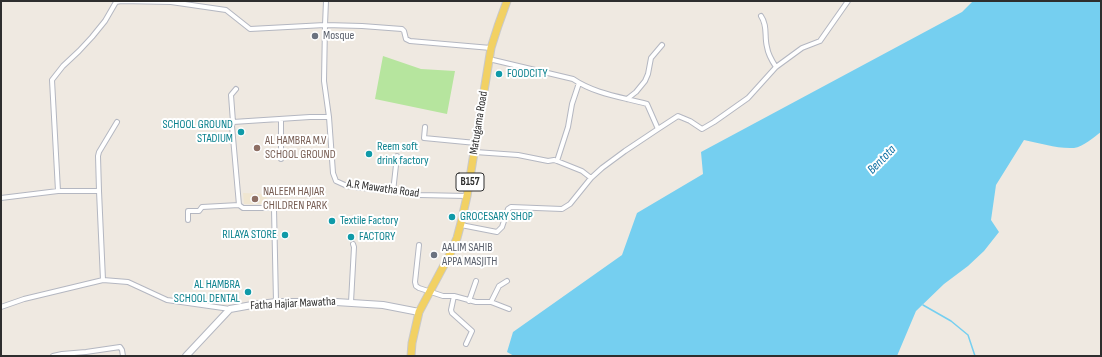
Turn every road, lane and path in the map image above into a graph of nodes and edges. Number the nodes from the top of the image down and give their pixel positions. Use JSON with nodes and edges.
{"nodes":[{"id":1,"x":326,"y":1,"type":"edge"},
{"id":2,"x":508,"y":1,"type":"edge"},
{"id":3,"x":848,"y":1,"type":"edge"},
{"id":4,"x":761,"y":16,"type":"dead end"},
{"id":5,"x":325,"y":25,"type":"junction"},
{"id":6,"x":662,"y":45,"type":"dead end"},
{"id":7,"x":491,"y":48,"type":"junction"},
{"id":8,"x":489,"y":59,"type":"junction"},
{"id":9,"x":776,"y":67,"type":"junction"},
{"id":10,"x":579,"y":83,"type":"junction"},
{"id":11,"x":236,"y":89,"type":"dead end"},
{"id":12,"x":627,"y":99,"type":"junction"},
{"id":13,"x":329,"y":117,"type":"junction"},
{"id":14,"x":281,"y":118,"type":"junction"},
{"id":15,"x":117,"y":122,"type":"dead end"},
{"id":16,"x":233,"y":122,"type":"junction"},
{"id":17,"x":425,"y":127,"type":"dead end"},
{"id":18,"x":658,"y":129,"type":"junction"},
{"id":19,"x":476,"y":143,"type":"junction"},
{"id":20,"x":475,"y":152,"type":"junction"},
{"id":21,"x":397,"y":156,"type":"dead end"},
{"id":22,"x":281,"y":159,"type":"dead end"},
{"id":23,"x":558,"y":161,"type":"junction"},
{"id":24,"x":591,"y":178,"type":"junction"},
{"id":25,"x":99,"y":191,"type":"junction"},
{"id":26,"x":58,"y":192,"type":"junction"},
{"id":27,"x":394,"y":192,"type":"junction"},
{"id":28,"x":467,"y":196,"type":"junction"},
{"id":29,"x":1,"y":198,"type":"edge"},
{"id":30,"x":240,"y":205,"type":"junction"},
{"id":31,"x":188,"y":220,"type":"dead end"},
{"id":32,"x":461,"y":225,"type":"junction"},
{"id":33,"x":353,"y":244,"type":"dead end"},
{"id":34,"x":419,"y":245,"type":"dead end"},
{"id":35,"x":103,"y":280,"type":"junction"},
{"id":36,"x":476,"y":281,"type":"dead end"},
{"id":37,"x":507,"y":281,"type":"dead end"},
{"id":38,"x":430,"y":292,"type":"junction"},
{"id":39,"x":454,"y":296,"type":"junction"},
{"id":40,"x":470,"y":300,"type":"junction"},
{"id":41,"x":276,"y":302,"type":"junction"},
{"id":42,"x":351,"y":302,"type":"junction"},
{"id":43,"x":491,"y":302,"type":"junction"},
{"id":44,"x":1,"y":307,"type":"edge"},
{"id":45,"x":230,"y":309,"type":"junction"},
{"id":46,"x":509,"y":309,"type":"dead end"},
{"id":47,"x":419,"y":312,"type":"junction"},
{"id":48,"x":466,"y":344,"type":"dead end"},
{"id":49,"x":53,"y":356,"type":"edge"},
{"id":50,"x":123,"y":356,"type":"edge"},
{"id":51,"x":186,"y":356,"type":"edge"},
{"id":52,"x":411,"y":356,"type":"edge"}],
"edges":[{"from":1,"to":5,"type":"street","name":"A.R Mawatha Road"},
{"from":2,"to":7,"type":"main road","name":"Matugama Road","number":"B157"},
{"from":3,"to":9,"type":"street"},
{"from":4,"to":9,"type":"street"},
{"from":5,"to":7,"type":"street"},
{"from":5,"to":13,"type":"street","name":"A.R Mawatha Road"},
{"from":5,"to":26,"type":"street"},
{"from":6,"to":12,"type":"street"},
{"from":7,"to":8,"type":"main road","name":"Matugama Road","number":"B157"},
{"from":8,"to":10,"type":"street"},
{"from":8,"to":19,"type":"main road","name":"Matugama Road","number":"B157"},
{"from":9,"to":18,"type":"street"},
{"from":10,"to":12,"type":"street"},
{"from":10,"to":23,"type":"street"},
{"from":11,"to":16,"type":"street"},
{"from":12,"to":18,"type":"street"},
{"from":13,"to":14,"type":"street"},
{"from":13,"to":27,"type":"street","name":"A.R Mawatha Road"},
{"from":14,"to":16,"type":"street"},
{"from":14,"to":22,"type":"street"},
{"from":15,"to":25,"type":"street"},
{"from":16,"to":30,"type":"street"},
{"from":17,"to":19,"type":"street"},
{"from":18,"to":24,"type":"street"},
{"from":19,"to":20,"type":"main road","name":"Matugama Road","number":"B157"},
{"from":20,"to":23,"type":"street"},
{"from":20,"to":28,"type":"main road","name":"Matugama Road","number":"B157"},
{"from":21,"to":27,"type":"street"},
{"from":23,"to":24,"type":"street"},
{"from":24,"to":32,"type":"street"},
{"from":25,"to":26,"type":"street"},
{"from":25,"to":35,"type":"street"},
{"from":26,"to":29,"type":"street"},
{"from":27,"to":28,"type":"street","name":"A.R Mawatha Road"},
{"from":28,"to":32,"type":"main road","name":"Matugama Road","number":"B157"},
{"from":30,"to":31,"type":"street"},
{"from":30,"to":41,"type":"street"},
{"from":32,"to":38,"type":"main road","name":"Matugama Road","number":"B157"},
{"from":33,"to":42,"type":"street"},
{"from":34,"to":38,"type":"street"},
{"from":35,"to":44,"type":"street"},
{"from":35,"to":45,"type":"street"},
{"from":36,"to":40,"type":"street"},
{"from":37,"to":43,"type":"street"},
{"from":38,"to":39,"type":"street"},
{"from":38,"to":47,"type":"main road","name":"Matugama Road","number":"B157"},
{"from":39,"to":40,"type":"street"},
{"from":39,"to":48,"type":"street"},
{"from":40,"to":43,"type":"street"},
{"from":41,"to":42,"type":"street","name":"Fatha Hajiar Mawatha"},
{"from":41,"to":45,"type":"street","name":"Fatha Hajiar Mawatha"},
{"from":42,"to":47,"type":"street","name":"Fatha Hajiar Mawatha"},
{"from":43,"to":46,"type":"street"},
{"from":45,"to":51,"type":"street"},
{"from":47,"to":52,"type":"main road","name":"Matugama Road","number":"B157"},
{"from":49,"to":50,"type":"street"}]}
